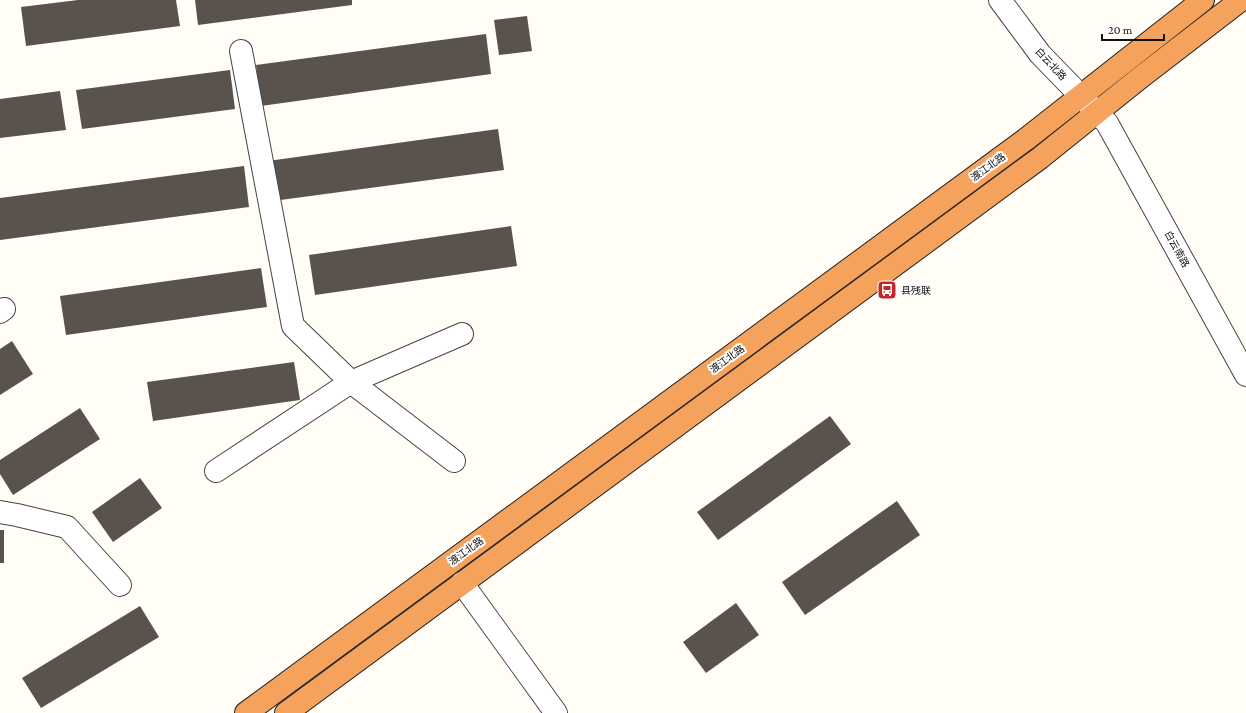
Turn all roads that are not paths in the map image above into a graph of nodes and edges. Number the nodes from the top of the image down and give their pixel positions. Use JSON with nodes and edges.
{"nodes":[{"id":1,"x":1000,"y":0,"type":"edge"},
{"id":2,"x":1203,"y":0,"type":"edge"},
{"id":3,"x":1241,"y":0,"type":"edge"},
{"id":4,"x":241,"y":50,"type":"dead end"},
{"id":5,"x":1081,"y":96,"type":"junction"},
{"id":6,"x":1102,"y":118,"type":"junction"},
{"id":7,"x":462,"y":334,"type":"dead end"},
{"id":8,"x":1246,"y":375,"type":"edge"},
{"id":9,"x":351,"y":382,"type":"junction"},
{"id":10,"x":454,"y":461,"type":"dead end"},
{"id":11,"x":216,"y":471,"type":"dead end"},
{"id":12,"x":0,"y":512,"type":"edge"},
{"id":13,"x":462,"y":583,"type":"junction"},
{"id":14,"x":120,"y":585,"type":"dead end"},
{"id":15,"x":246,"y":713,"type":"edge"},
{"id":16,"x":286,"y":713,"type":"edge"},
{"id":17,"x":556,"y":713,"type":"edge"}],
"edges":[{"from":1,"to":5,"type":"street","name":"白云北路"},
{"from":2,"to":5,"type":"highway","name":"渡江北路"},
{"from":3,"to":6,"type":"highway"},
{"from":4,"to":9,"type":"street"},
{"from":5,"to":6,"type":"street","name":"白云北路"},
{"from":5,"to":15,"type":"highway","name":"渡江北路"},
{"from":6,"to":8,"type":"street","name":"白云南路"},
{"from":6,"to":13,"type":"highway"},
{"from":7,"to":9,"type":"street"},
{"from":9,"to":10,"type":"street"},
{"from":9,"to":11,"type":"street"},
{"from":12,"to":14,"type":"street"},
{"from":13,"to":16,"type":"highway"},
{"from":13,"to":17,"type":"street"}]}
